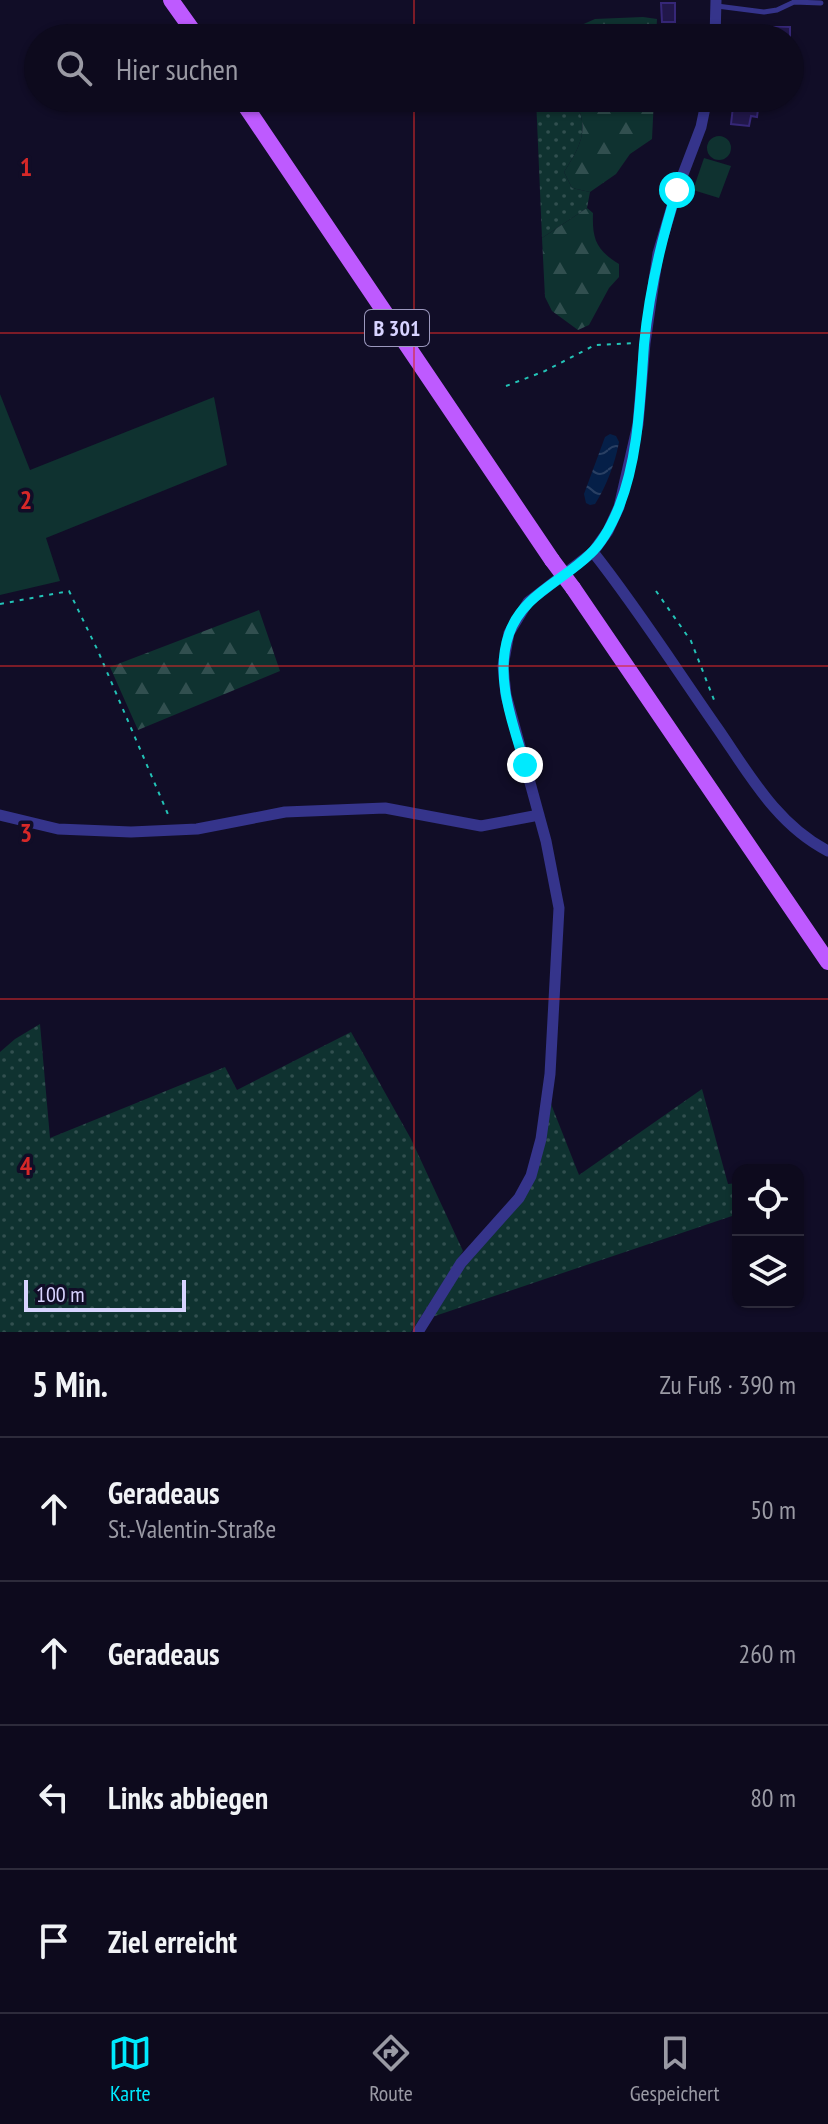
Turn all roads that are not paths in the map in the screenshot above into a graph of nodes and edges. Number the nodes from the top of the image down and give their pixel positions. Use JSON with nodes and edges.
{"nodes":[{"id":1,"x":171,"y":0,"type":"edge"},
{"id":2,"x":716,"y":3,"type":"edge"},
{"id":3,"x":821,"y":3,"type":"dead end"},
{"id":4,"x":188,"y":24,"type":"edge"},
{"id":5,"x":715,"y":24,"type":"edge"},
{"id":6,"x":249,"y":112,"type":"edge"},
{"id":7,"x":704,"y":112,"type":"edge"},
{"id":8,"x":593,"y":552,"type":"junction"},
{"id":9,"x":0,"y":815,"type":"edge"},
{"id":10,"x":539,"y":815,"type":"junction"},
{"id":11,"x":828,"y":851,"type":"edge"},
{"id":12,"x":828,"y":962,"type":"edge"},
{"id":13,"x":418,"y":1332,"type":"edge"}],
"edges":[{"from":1,"to":4,"type":"main road"},
{"from":2,"to":3,"type":"lane"},
{"from":2,"to":5,"type":"street"},
{"from":6,"to":12,"type":"main road","number":"B 301","bridge":true},
{"from":7,"to":8,"type":"street"},
{"from":8,"to":10,"type":"street"},
{"from":8,"to":11,"type":"street"},
{"from":9,"to":10,"type":"street"},
{"from":10,"to":13,"type":"street"}]}
